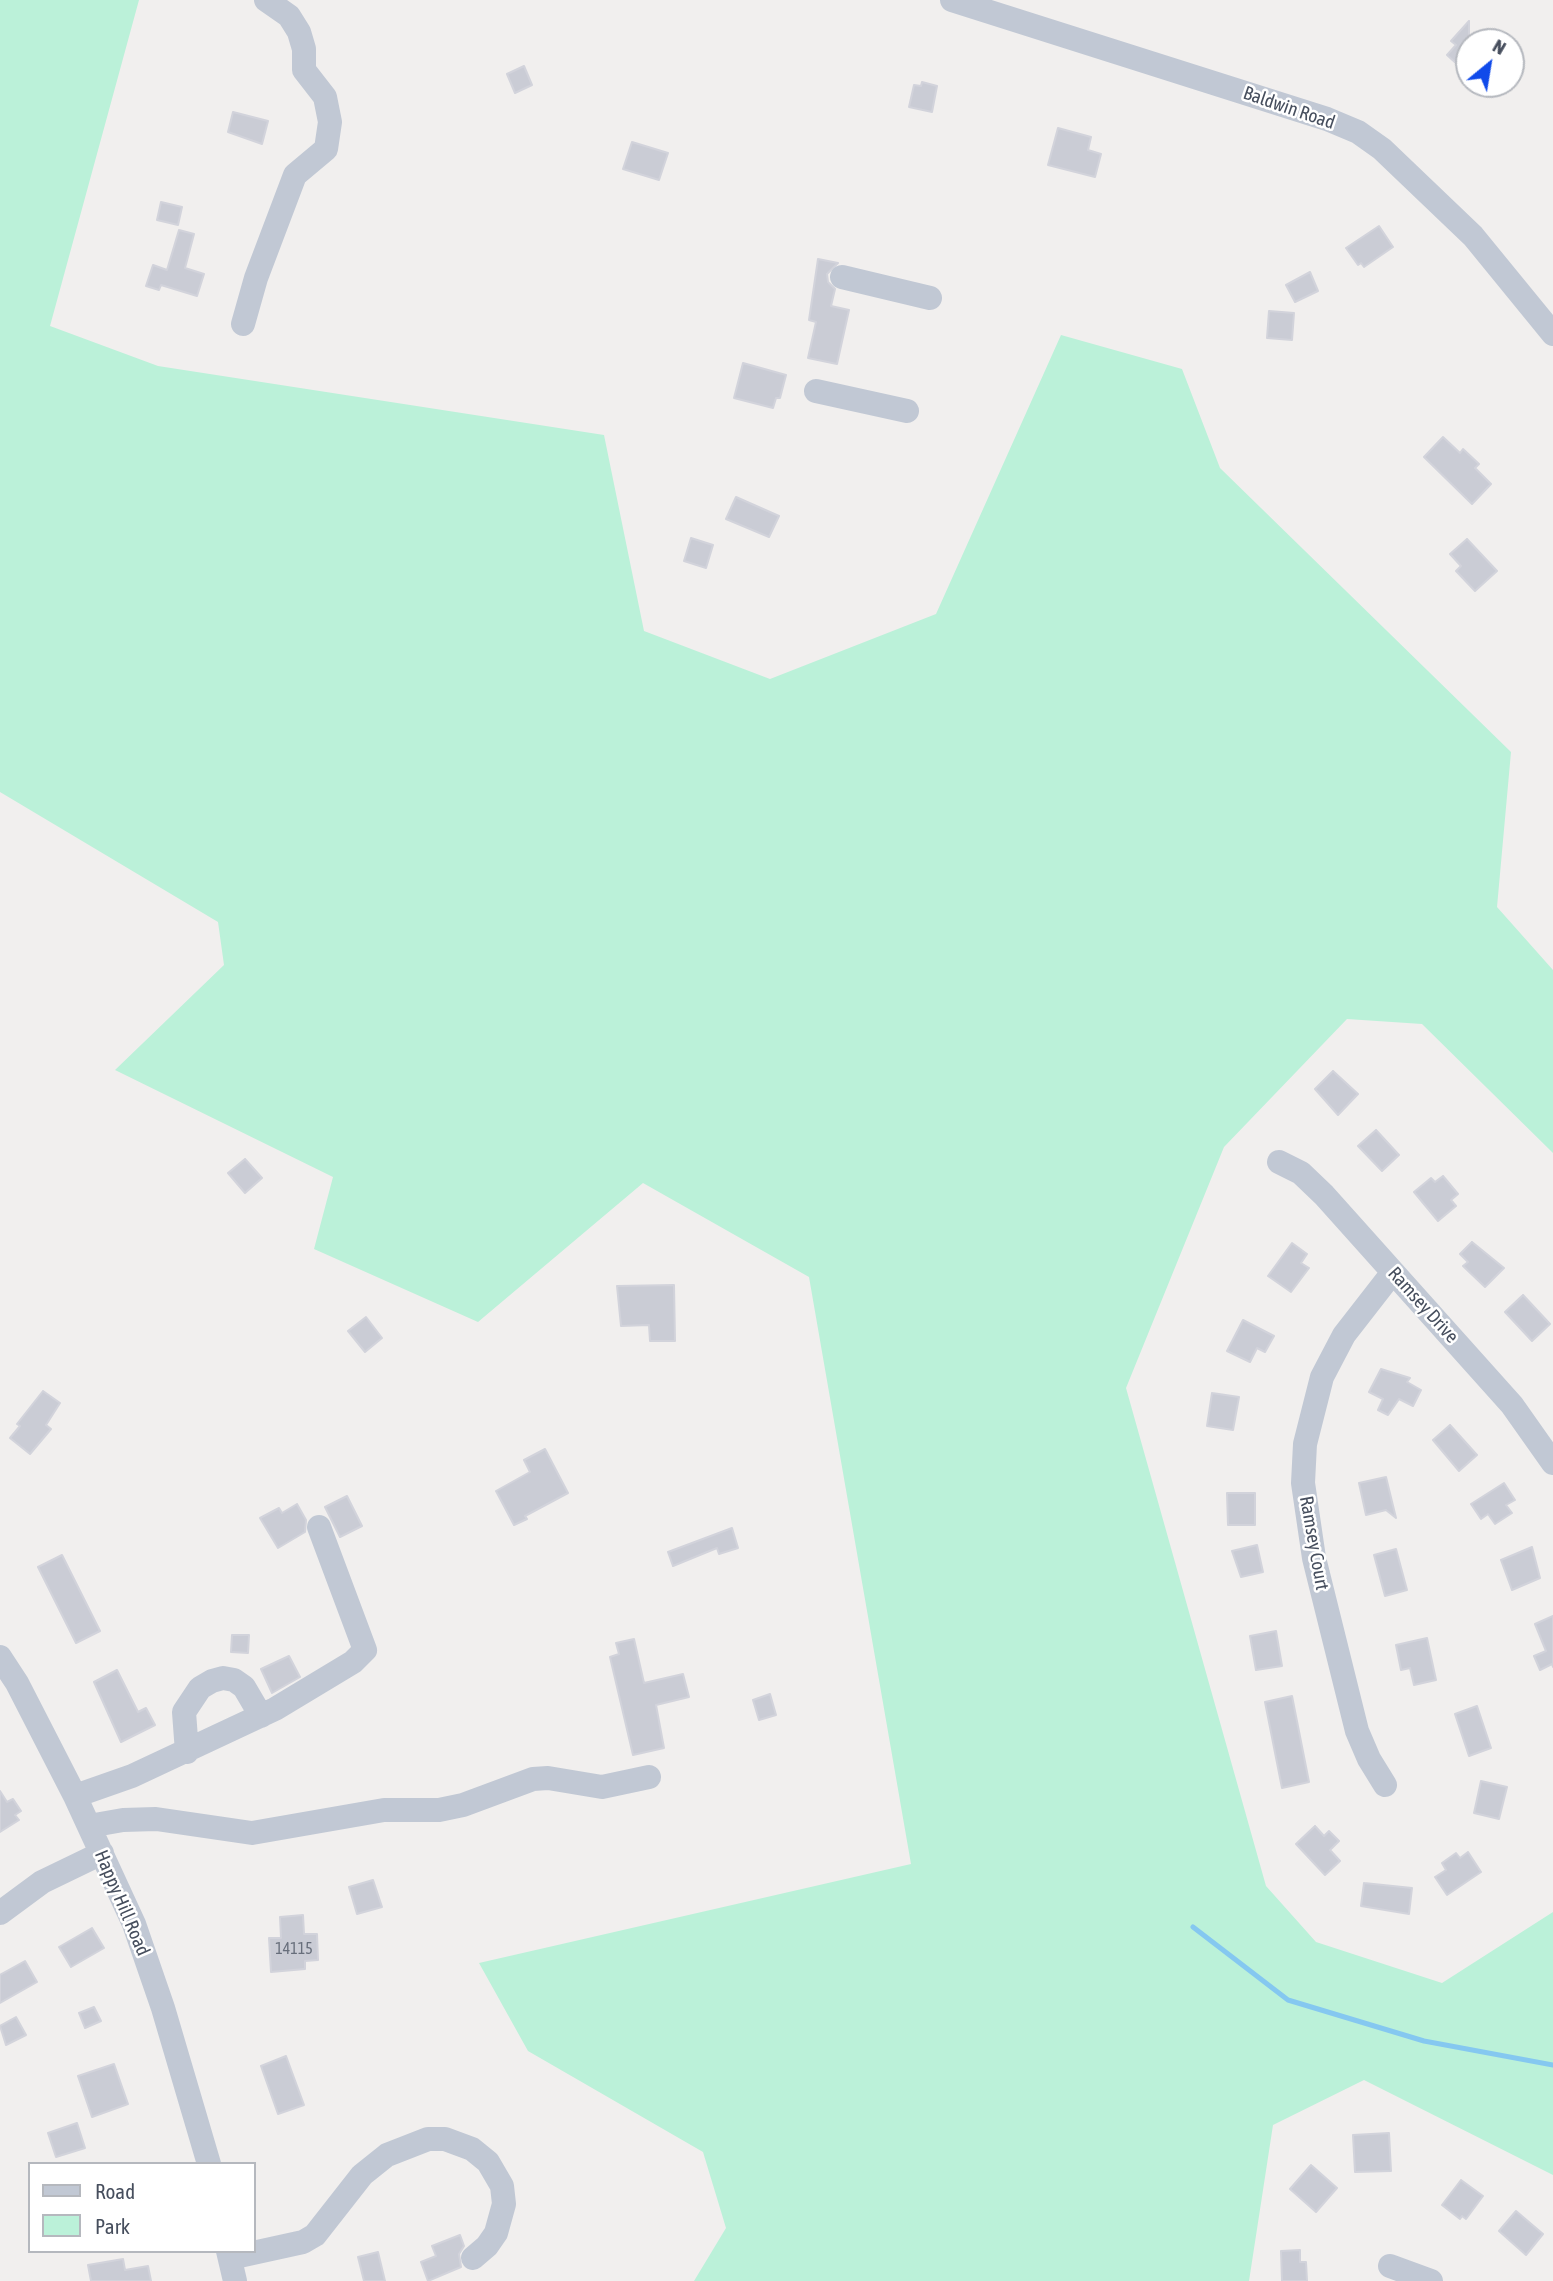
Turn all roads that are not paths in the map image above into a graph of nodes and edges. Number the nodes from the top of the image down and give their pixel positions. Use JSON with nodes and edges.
{"nodes":[{"id":1,"x":266,"y":0,"type":"edge"},
{"id":2,"x":952,"y":0,"type":"edge"},
{"id":3,"x":842,"y":277,"type":"dead end"},
{"id":4,"x":930,"y":298,"type":"dead end"},
{"id":5,"x":243,"y":324,"type":"dead end"},
{"id":6,"x":1553,"y":334,"type":"edge"},
{"id":7,"x":816,"y":391,"type":"dead end"},
{"id":8,"x":907,"y":411,"type":"dead end"},
{"id":9,"x":1279,"y":1162,"type":"dead end"},
{"id":10,"x":1393,"y":1272,"type":"junction"},
{"id":11,"x":1553,"y":1463,"type":"edge"},
{"id":12,"x":319,"y":1527,"type":"dead end"},
{"id":13,"x":0,"y":1657,"type":"edge"},
{"id":14,"x":261,"y":1716,"type":"junction"},
{"id":15,"x":187,"y":1752,"type":"junction"},
{"id":16,"x":649,"y":1777,"type":"dead end"},
{"id":17,"x":1385,"y":1786,"type":"dead end"},
{"id":18,"x":75,"y":1796,"type":"junction"},
{"id":19,"x":89,"y":1826,"type":"junction"},
{"id":20,"x":102,"y":1853,"type":"junction"},
{"id":21,"x":0,"y":1913,"type":"edge"},
{"id":22,"x":208,"y":2162,"type":"edge"},
{"id":23,"x":473,"y":2258,"type":"dead end"},
{"id":24,"x":231,"y":2264,"type":"edge"},
{"id":25,"x":1390,"y":2266,"type":"dead end"},
{"id":26,"x":1432,"y":2281,"type":"edge"}],
"edges":[{"from":1,"to":5,"type":"street"},
{"from":2,"to":6,"type":"street","name":"Baldwin Road"},
{"from":3,"to":4,"type":"street"},
{"from":7,"to":8,"type":"street"},
{"from":9,"to":10,"type":"street","name":"Ramsey Drive"},
{"from":10,"to":11,"type":"street","name":"Ramsey Drive"},
{"from":10,"to":17,"type":"street","name":"Ramsey Court"},
{"from":12,"to":14,"type":"street"},
{"from":13,"to":18,"type":"street","name":"Happy Hill Road"},
{"from":14,"to":15,"type":"street"},
{"from":14,"to":15,"type":"street"},
{"from":15,"to":18,"type":"street"},
{"from":16,"to":19,"type":"street"},
{"from":18,"to":19,"type":"street","name":"Happy Hill Road"},
{"from":19,"to":20,"type":"street","name":"Happy Hill Road"},
{"from":20,"to":21,"type":"street"},
{"from":20,"to":22,"type":"street","name":"Happy Hill Road"},
{"from":23,"to":24,"type":"street"},
{"from":25,"to":26,"type":"street"}]}
